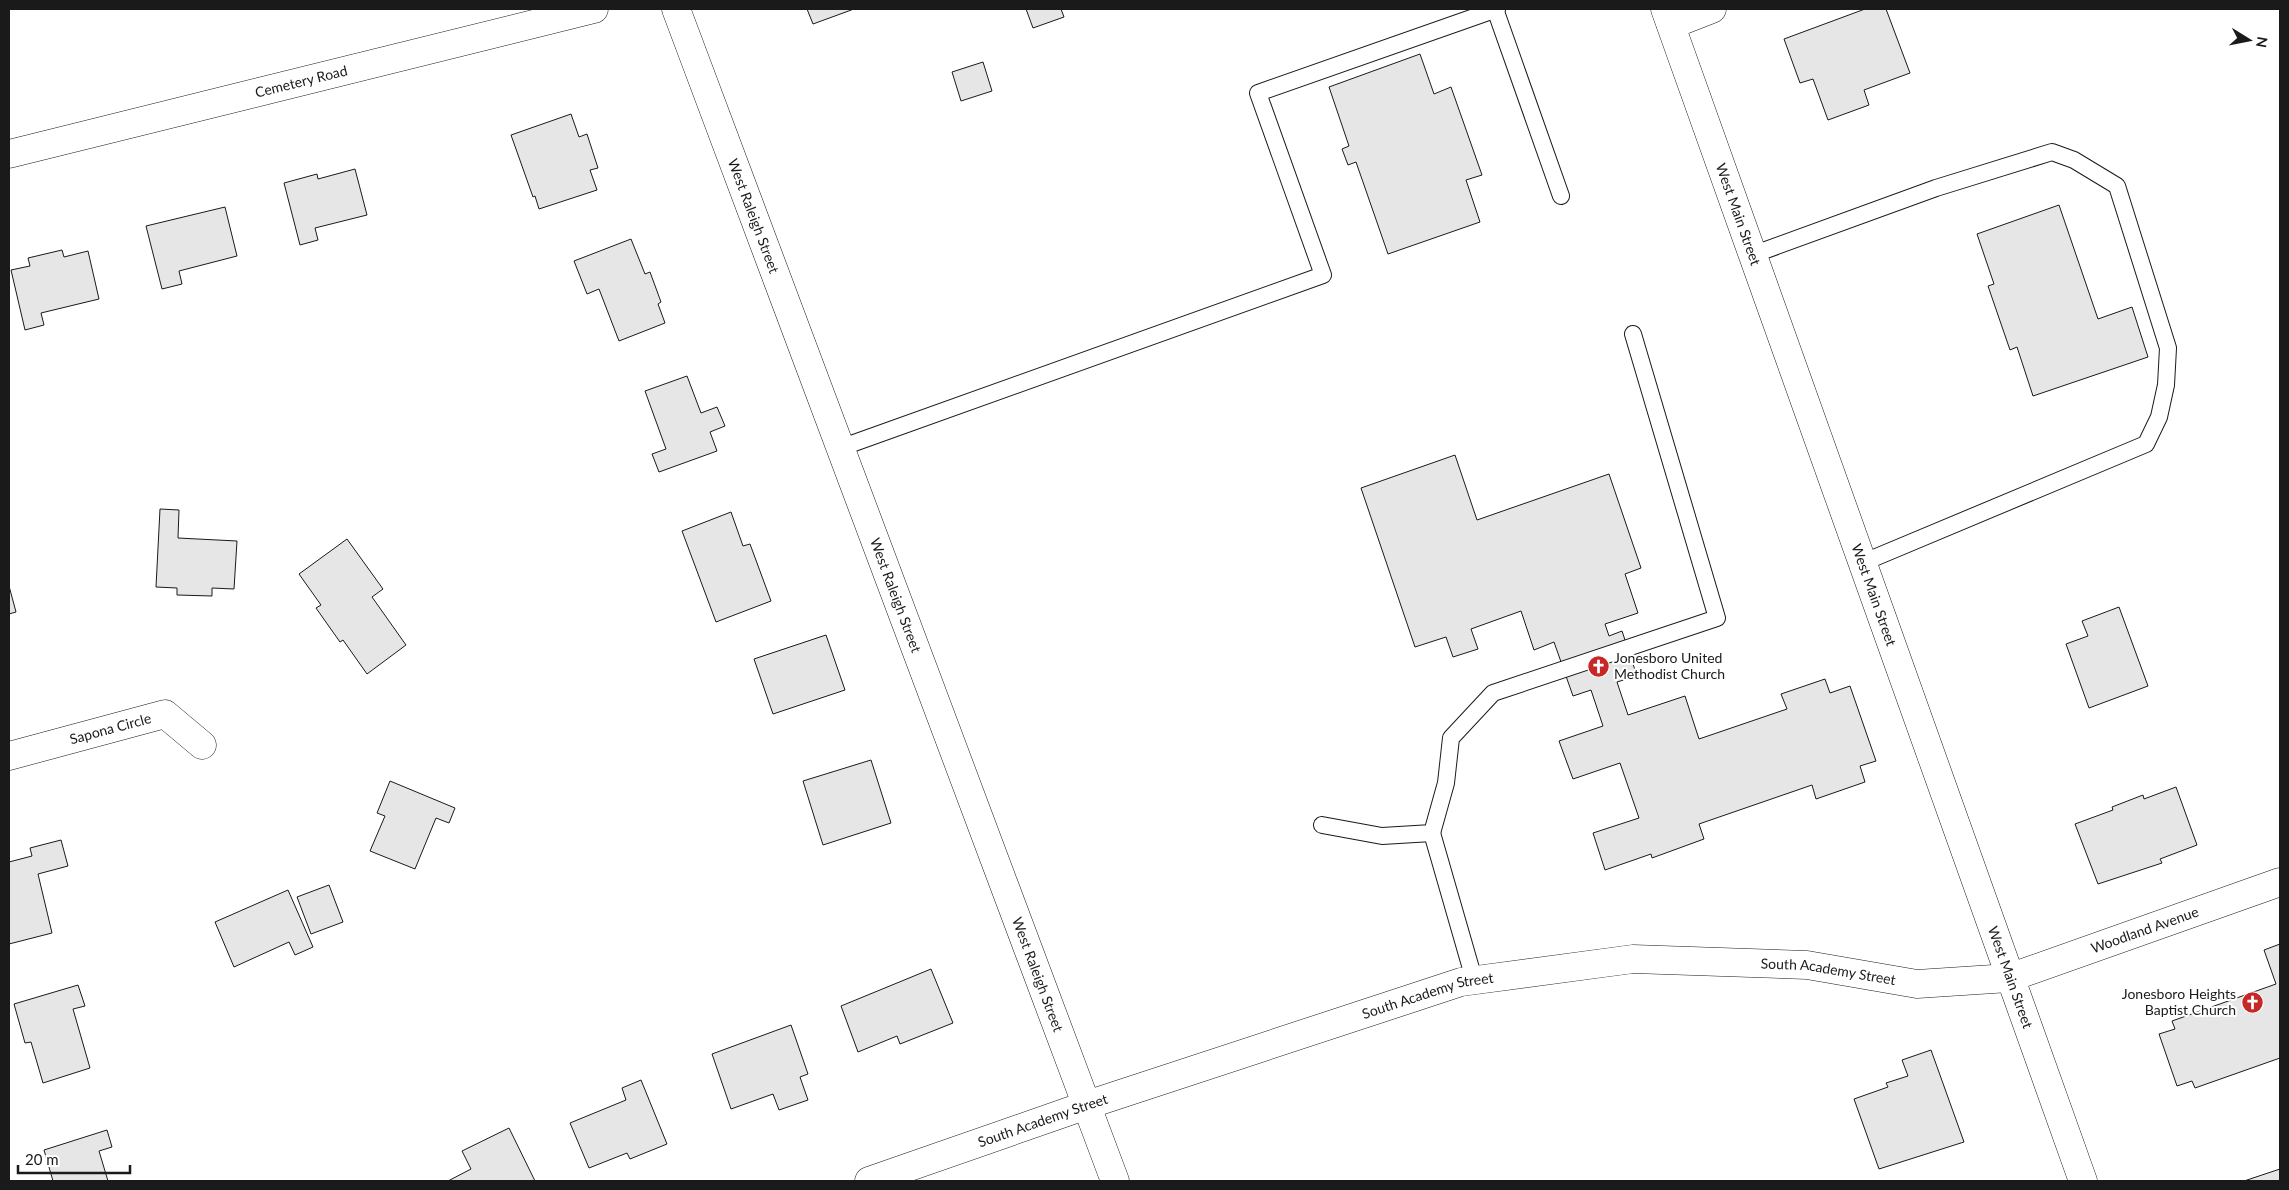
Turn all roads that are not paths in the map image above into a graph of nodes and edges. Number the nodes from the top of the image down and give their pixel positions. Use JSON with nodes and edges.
{"nodes":[{"id":1,"x":594,"y":9,"type":"edge"},
{"id":2,"x":676,"y":9,"type":"edge"},
{"id":3,"x":1496,"y":9,"type":"edge"},
{"id":4,"x":1712,"y":9,"type":"edge"},
{"id":5,"x":1668,"y":17,"type":"edge"},
{"id":6,"x":9,"y":154,"type":"edge"},
{"id":7,"x":1561,"y":196,"type":"dead end"},
{"id":8,"x":1752,"y":255,"type":"junction"},
{"id":9,"x":1634,"y":334,"type":"dead end"},
{"id":10,"x":840,"y":448,"type":"junction"},
{"id":11,"x":1862,"y":563,"type":"junction"},
{"id":12,"x":202,"y":745,"type":"dead end"},
{"id":13,"x":9,"y":756,"type":"edge"},
{"id":14,"x":1322,"y":825,"type":"dead end"},
{"id":15,"x":1432,"y":833,"type":"junction"},
{"id":16,"x":2280,"y":882,"type":"edge"},
{"id":17,"x":2009,"y":978,"type":"junction"},
{"id":18,"x":1474,"y":979,"type":"junction"},
{"id":19,"x":1087,"y":1105,"type":"junction"},
{"id":20,"x":870,"y":1181,"type":"edge"},
{"id":21,"x":1114,"y":1181,"type":"edge"},
{"id":22,"x":2083,"y":1181,"type":"edge"}],
"edges":[{"from":1,"to":6,"type":"street","name":"Cemetery Road"},
{"from":2,"to":10,"type":"street","name":"West Raleigh Street"},
{"from":3,"to":7,"type":"lane"},
{"from":3,"to":10,"type":"lane"},
{"from":4,"to":5,"type":"street"},
{"from":5,"to":8,"type":"street","name":"West Main Street"},
{"from":8,"to":11,"type":"street","name":"West Main Street"},
{"from":8,"to":11,"type":"lane"},
{"from":9,"to":15,"type":"lane"},
{"from":10,"to":19,"type":"street","name":"West Raleigh Street"},
{"from":11,"to":17,"type":"street","name":"West Main Street"},
{"from":12,"to":13,"type":"street","name":"Sapona Circle"},
{"from":14,"to":15,"type":"lane"},
{"from":15,"to":18,"type":"lane"},
{"from":16,"to":17,"type":"street","name":"Woodland Avenue"},
{"from":17,"to":18,"type":"street","name":"South Academy Street"},
{"from":17,"to":22,"type":"street","name":"West Main Street"},
{"from":18,"to":19,"type":"street","name":"South Academy Street"},
{"from":19,"to":20,"type":"street","name":"South Academy Street"},
{"from":19,"to":21,"type":"street","name":"West Raleigh Street"}]}
